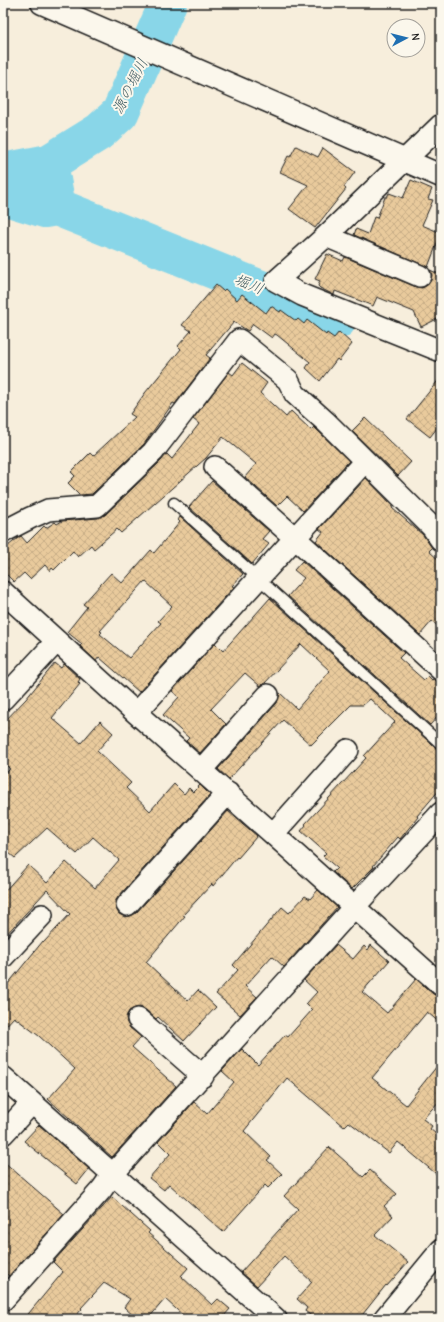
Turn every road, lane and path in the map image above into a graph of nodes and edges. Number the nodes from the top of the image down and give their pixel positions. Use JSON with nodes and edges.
{"nodes":[{"id":1,"x":42,"y":3,"type":"edge"},
{"id":2,"x":441,"y":125,"type":"edge"},
{"id":3,"x":404,"y":160,"type":"junction"},
{"id":4,"x":441,"y":176,"type":"edge"},
{"id":5,"x":326,"y":236,"type":"junction"},
{"id":6,"x":420,"y":276,"type":"dead end"},
{"id":7,"x":441,"y":351,"type":"edge"},
{"id":8,"x":365,"y":461,"type":"junction"},
{"id":9,"x":215,"y":467,"type":"dead end"},
{"id":10,"x":174,"y":504,"type":"dead end"},
{"id":11,"x":3,"y":532,"type":"edge"},
{"id":12,"x":295,"y":538,"type":"junction"},
{"id":13,"x":441,"y":540,"type":"edge"},
{"id":14,"x":258,"y":578,"type":"junction"},
{"id":15,"x":3,"y":592,"type":"edge"},
{"id":16,"x":57,"y":641,"type":"junction"},
{"id":17,"x":441,"y":670,"type":"edge"},
{"id":18,"x":268,"y":695,"type":"dead end"},
{"id":19,"x":3,"y":699,"type":"edge"},
{"id":20,"x":136,"y":713,"type":"junction"},
{"id":21,"x":441,"y":744,"type":"edge"},
{"id":22,"x":348,"y":750,"type":"dead end"},
{"id":23,"x":201,"y":770,"type":"junction"},
{"id":24,"x":228,"y":793,"type":"junction"},
{"id":25,"x":441,"y":812,"type":"edge"},
{"id":26,"x":273,"y":834,"type":"junction"},
{"id":27,"x":127,"y":905,"type":"dead end"},
{"id":28,"x":354,"y":907,"type":"junction"},
{"id":29,"x":42,"y":915,"type":"dead end"},
{"id":30,"x":3,"y":957,"type":"edge"},
{"id":31,"x":441,"y":985,"type":"edge"},
{"id":32,"x":138,"y":1019,"type":"dead end"},
{"id":33,"x":203,"y":1076,"type":"junction"},
{"id":34,"x":3,"y":1077,"type":"edge"},
{"id":35,"x":32,"y":1103,"type":"junction"},
{"id":36,"x":3,"y":1134,"type":"edge"},
{"id":37,"x":112,"y":1175,"type":"junction"},
{"id":38,"x":441,"y":1250,"type":"edge"},
{"id":39,"x":3,"y":1300,"type":"edge"},
{"id":40,"x":276,"y":1319,"type":"edge"},
{"id":41,"x":384,"y":1319,"type":"edge"}],
"edges":[{"from":1,"to":3,"type":"street"},
{"from":2,"to":3,"type":"street"},
{"from":3,"to":4,"type":"street"},
{"from":3,"to":5,"type":"street"},
{"from":5,"to":6,"type":"street"},
{"from":5,"to":7,"type":"street"},
{"from":8,"to":11,"type":"street"},
{"from":8,"to":12,"type":"street"},
{"from":8,"to":13,"type":"street"},
{"from":9,"to":12,"type":"street"},
{"from":10,"to":14,"type":"lane"},
{"from":12,"to":14,"type":"street"},
{"from":12,"to":17,"type":"street"},
{"from":14,"to":20,"type":"street"},
{"from":14,"to":21,"type":"lane"},
{"from":15,"to":16,"type":"street"},
{"from":16,"to":19,"type":"street"},
{"from":16,"to":20,"type":"street"},
{"from":18,"to":23,"type":"street"},
{"from":20,"to":23,"type":"street"},
{"from":22,"to":26,"type":"street"},
{"from":23,"to":24,"type":"street"},
{"from":24,"to":26,"type":"street"},
{"from":24,"to":27,"type":"street"},
{"from":25,"to":28,"type":"street"},
{"from":26,"to":28,"type":"street"},
{"from":28,"to":31,"type":"street"},
{"from":28,"to":33,"type":"street"},
{"from":29,"to":30,"type":"street"},
{"from":32,"to":33,"type":"street"},
{"from":33,"to":37,"type":"street"},
{"from":34,"to":35,"type":"street"},
{"from":35,"to":36,"type":"street"},
{"from":35,"to":37,"type":"street"},
{"from":37,"to":39,"type":"street"},
{"from":37,"to":40,"type":"street"},
{"from":38,"to":41,"type":"street"}]}
